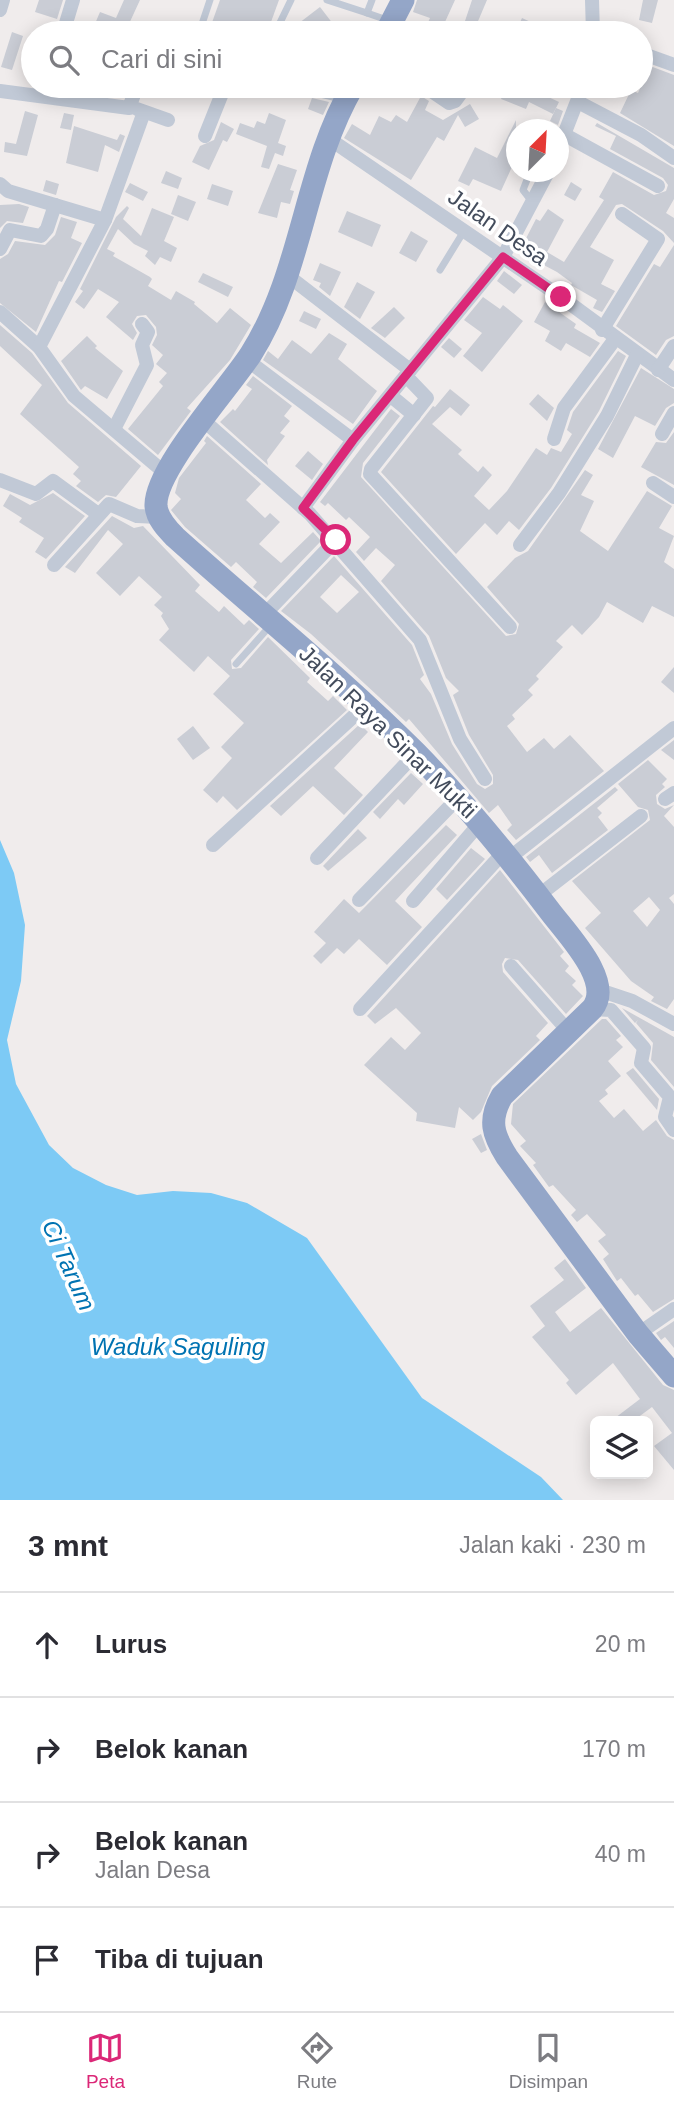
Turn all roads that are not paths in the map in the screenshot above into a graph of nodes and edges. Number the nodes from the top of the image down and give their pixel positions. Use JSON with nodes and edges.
{"nodes":[{"id":1,"x":2,"y":0,"type":"edge"},
{"id":2,"x":74,"y":0,"type":"edge"},
{"id":3,"x":210,"y":0,"type":"edge"},
{"id":4,"x":291,"y":0,"type":"edge"},
{"id":5,"x":327,"y":0,"type":"edge"},
{"id":6,"x":372,"y":0,"type":"edge"},
{"id":7,"x":403,"y":0,"type":"edge"},
{"id":8,"x":592,"y":0,"type":"edge"},
{"id":9,"x":0,"y":10,"type":"edge"},
{"id":10,"x":367,"y":13,"type":"junction"},
{"id":11,"x":66,"y":21,"type":"edge"},
{"id":12,"x":203,"y":21,"type":"edge"},
{"id":13,"x":281,"y":21,"type":"edge"},
{"id":14,"x":379,"y":21,"type":"edge"},
{"id":15,"x":393,"y":21,"type":"edge"},
{"id":16,"x":593,"y":21,"type":"edge"},
{"id":17,"x":653,"y":57,"type":"edge"},
{"id":18,"x":674,"y":65,"type":"edge"},
{"id":19,"x":0,"y":91,"type":"edge"},
{"id":20,"x":21,"y":91,"type":"edge"},
{"id":21,"x":77,"y":98,"type":"edge"},
{"id":22,"x":132,"y":98,"type":"edge"},
{"id":23,"x":220,"y":98,"type":"edge"},
{"id":24,"x":347,"y":98,"type":"edge"},
{"id":25,"x":442,"y":98,"type":"edge"},
{"id":26,"x":457,"y":98,"type":"edge"},
{"id":27,"x":579,"y":98,"type":"edge"},
{"id":28,"x":578,"y":102,"type":"junction"},
{"id":29,"x":129,"y":107,"type":"junction"},
{"id":30,"x":144,"y":113,"type":"junction"},
{"id":31,"x":168,"y":120,"type":"dead end"},
{"id":32,"x":569,"y":125,"type":"edge"},
{"id":33,"x":205,"y":136,"type":"dead end"},
{"id":34,"x":328,"y":138,"type":"junction"},
{"id":35,"x":569,"y":148,"type":"edge"},
{"id":36,"x":674,"y":158,"type":"edge"},
{"id":37,"x":526,"y":182,"type":"edge"},
{"id":38,"x":543,"y":182,"type":"edge"},
{"id":39,"x":0,"y":184,"type":"edge"},
{"id":40,"x":658,"y":186,"type":"dead end"},
{"id":41,"x":533,"y":203,"type":"junction"},
{"id":42,"x":55,"y":205,"type":"junction"},
{"id":43,"x":622,"y":215,"type":"dead end"},
{"id":44,"x":105,"y":220,"type":"junction"},
{"id":45,"x":465,"y":230,"type":"junction"},
{"id":46,"x":0,"y":249,"type":"edge"},
{"id":47,"x":503,"y":257,"type":"junction"},
{"id":48,"x":440,"y":270,"type":"dead end"},
{"id":49,"x":287,"y":275,"type":"junction"},
{"id":50,"x":0,"y":312,"type":"edge"},
{"id":51,"x":142,"y":324,"type":"dead end"},
{"id":52,"x":603,"y":330,"type":"junction"},
{"id":53,"x":615,"y":339,"type":"junction"},
{"id":54,"x":674,"y":346,"type":"edge"},
{"id":55,"x":39,"y":347,"type":"junction"},
{"id":56,"x":637,"y":355,"type":"junction"},
{"id":57,"x":247,"y":360,"type":"junction"},
{"id":58,"x":658,"y":370,"type":"junction"},
{"id":59,"x":408,"y":373,"type":"junction"},
{"id":60,"x":674,"y":380,"type":"edge"},
{"id":61,"x":391,"y":396,"type":"junction"},
{"id":62,"x":674,"y":413,"type":"edge"},
{"id":63,"x":414,"y":415,"type":"junction"},
{"id":64,"x":203,"y":420,"type":"junction"},
{"id":65,"x":114,"y":429,"type":"junction"},
{"id":66,"x":662,"y":434,"type":"dead end"},
{"id":67,"x":554,"y":439,"type":"dead end"},
{"id":68,"x":353,"y":440,"type":"junction"},
{"id":69,"x":165,"y":473,"type":"junction"},
{"id":70,"x":0,"y":480,"type":"edge"},
{"id":71,"x":653,"y":483,"type":"dead end"},
{"id":72,"x":674,"y":497,"type":"edge"},
{"id":73,"x":303,"y":508,"type":"junction"},
{"id":74,"x":98,"y":514,"type":"junction"},
{"id":75,"x":159,"y":517,"type":"junction"},
{"id":76,"x":336,"y":540,"type":"junction"},
{"id":77,"x":520,"y":545,"type":"dead end"},
{"id":78,"x":54,"y":565,"type":"dead end"},
{"id":79,"x":269,"y":619,"type":"junction"},
{"id":80,"x":510,"y":627,"type":"dead end"},
{"id":81,"x":236,"y":664,"type":"dead end"},
{"id":82,"x":366,"y":705,"type":"junction"},
{"id":83,"x":674,"y":728,"type":"edge"},
{"id":84,"x":416,"y":754,"type":"junction"},
{"id":85,"x":485,"y":779,"type":"dead end"},
{"id":86,"x":458,"y":798,"type":"junction"},
{"id":87,"x":641,"y":816,"type":"dead end"},
{"id":88,"x":480,"y":823,"type":"junction"},
{"id":89,"x":213,"y":845,"type":"dead end"},
{"id":90,"x":505,"y":856,"type":"junction"},
{"id":91,"x":317,"y":858,"type":"dead end"},
{"id":92,"x":538,"y":896,"type":"junction"},
{"id":93,"x":359,"y":900,"type":"dead end"},
{"id":94,"x":413,"y":901,"type":"dead end"},
{"id":95,"x":511,"y":966,"type":"dead end"},
{"id":96,"x":596,"y":1000,"type":"junction"},
{"id":97,"x":360,"y":1009,"type":"dead end"},
{"id":98,"x":674,"y":1024,"type":"edge"},
{"id":99,"x":569,"y":1032,"type":"junction"},
{"id":100,"x":674,"y":1130,"type":"edge"},
{"id":101,"x":674,"y":1309,"type":"edge"},
{"id":102,"x":638,"y":1334,"type":"junction"},
{"id":103,"x":674,"y":1376,"type":"edge"}],
"edges":[{"from":1,"to":9,"type":"street"},
{"from":2,"to":11,"type":"street"},
{"from":3,"to":12,"type":"lane"},
{"from":4,"to":13,"type":"lane"},
{"from":5,"to":10,"type":"lane"},
{"from":6,"to":10,"type":"lane"},
{"from":7,"to":15,"type":"highway"},
{"from":8,"to":16,"type":"street"},
{"from":10,"to":14,"type":"lane"},
{"from":17,"to":18,"type":"street"},
{"from":19,"to":20,"type":"street"},
{"from":21,"to":29,"type":"street"},
{"from":22,"to":29,"type":"street"},
{"from":23,"to":33,"type":"street"},
{"from":24,"to":34,"type":"highway"},
{"from":25,"to":26,"type":"street"},
{"from":27,"to":28,"type":"street"},
{"from":28,"to":32,"type":"street"},
{"from":28,"to":36,"type":"street"},
{"from":29,"to":30,"type":"street"},
{"from":30,"to":31,"type":"street"},
{"from":30,"to":44,"type":"street"},
{"from":34,"to":45,"type":"street","name":"Jalan Desa"},
{"from":34,"to":49,"type":"highway"},
{"from":35,"to":40,"type":"street"},
{"from":37,"to":41,"type":"lane"},
{"from":38,"to":41,"type":"street"},
{"from":39,"to":42,"type":"street"},
{"from":41,"to":47,"type":"street"},
{"from":42,"to":44,"type":"street"},
{"from":42,"to":46,"type":"street"},
{"from":43,"to":52,"type":"street"},
{"from":44,"to":55,"type":"street"},
{"from":45,"to":47,"type":"street","name":"Jalan Desa"},
{"from":45,"to":48,"type":"lane"},
{"from":47,"to":52,"type":"street","name":"Jalan Desa"},
{"from":47,"to":59,"type":"street"},
{"from":49,"to":57,"type":"highway"},
{"from":49,"to":59,"type":"street"},
{"from":50,"to":55,"type":"street"},
{"from":51,"to":65,"type":"street"},
{"from":52,"to":53,"type":"street","name":"Jalan Desa"},
{"from":53,"to":56,"type":"street","name":"Jalan Desa"},
{"from":53,"to":67,"type":"street"},
{"from":54,"to":58,"type":"street"},
{"from":55,"to":65,"type":"street"},
{"from":56,"to":58,"type":"street","name":"Jalan Desa"},
{"from":56,"to":77,"type":"street"},
{"from":57,"to":64,"type":"highway"},
{"from":57,"to":68,"type":"street"},
{"from":58,"to":60,"type":"street","name":"Jalan Desa"},
{"from":59,"to":61,"type":"street"},
{"from":59,"to":63,"type":"street"},
{"from":61,"to":63,"type":"street"},
{"from":61,"to":68,"type":"street"},
{"from":62,"to":66,"type":"street"},
{"from":63,"to":80,"type":"street"},
{"from":64,"to":69,"type":"highway"},
{"from":64,"to":73,"type":"street"},
{"from":65,"to":69,"type":"street"},
{"from":68,"to":73,"type":"street"},
{"from":69,"to":75,"type":"highway"},
{"from":70,"to":74,"type":"street"},
{"from":71,"to":72,"type":"street"},
{"from":73,"to":76,"type":"street"},
{"from":74,"to":75,"type":"street"},
{"from":74,"to":78,"type":"street"},
{"from":75,"to":79,"type":"highway","name":"Jalan Raya Sinar Mukti"},
{"from":76,"to":79,"type":"street"},
{"from":76,"to":85,"type":"street"},
{"from":79,"to":81,"type":"lane"},
{"from":79,"to":82,"type":"highway","name":"Jalan Raya Sinar Mukti"},
{"from":82,"to":84,"type":"highway","name":"Jalan Raya Sinar Mukti"},
{"from":82,"to":89,"type":"street"},
{"from":83,"to":90,"type":"street"},
{"from":84,"to":86,"type":"highway","name":"Jalan Raya Sinar Mukti"},
{"from":84,"to":91,"type":"street"},
{"from":86,"to":88,"type":"highway","name":"Jalan Raya Sinar Mukti"},
{"from":86,"to":93,"type":"street"},
{"from":87,"to":92,"type":"street"},
{"from":88,"to":90,"type":"highway","name":"Jalan Raya Sinar Mukti"},
{"from":88,"to":94,"type":"street"},
{"from":90,"to":92,"type":"highway","name":"Jalan Raya Sinar Mukti"},
{"from":90,"to":97,"type":"street"},
{"from":92,"to":96,"type":"highway","name":"Jalan Raya Sinar Mukti"},
{"from":95,"to":99,"type":"street"},
{"from":96,"to":98,"type":"street"},
{"from":96,"to":99,"type":"highway"},
{"from":96,"to":100,"type":"street"},
{"from":99,"to":102,"type":"highway"},
{"from":101,"to":102,"type":"street"},
{"from":102,"to":103,"type":"highway"}]}
